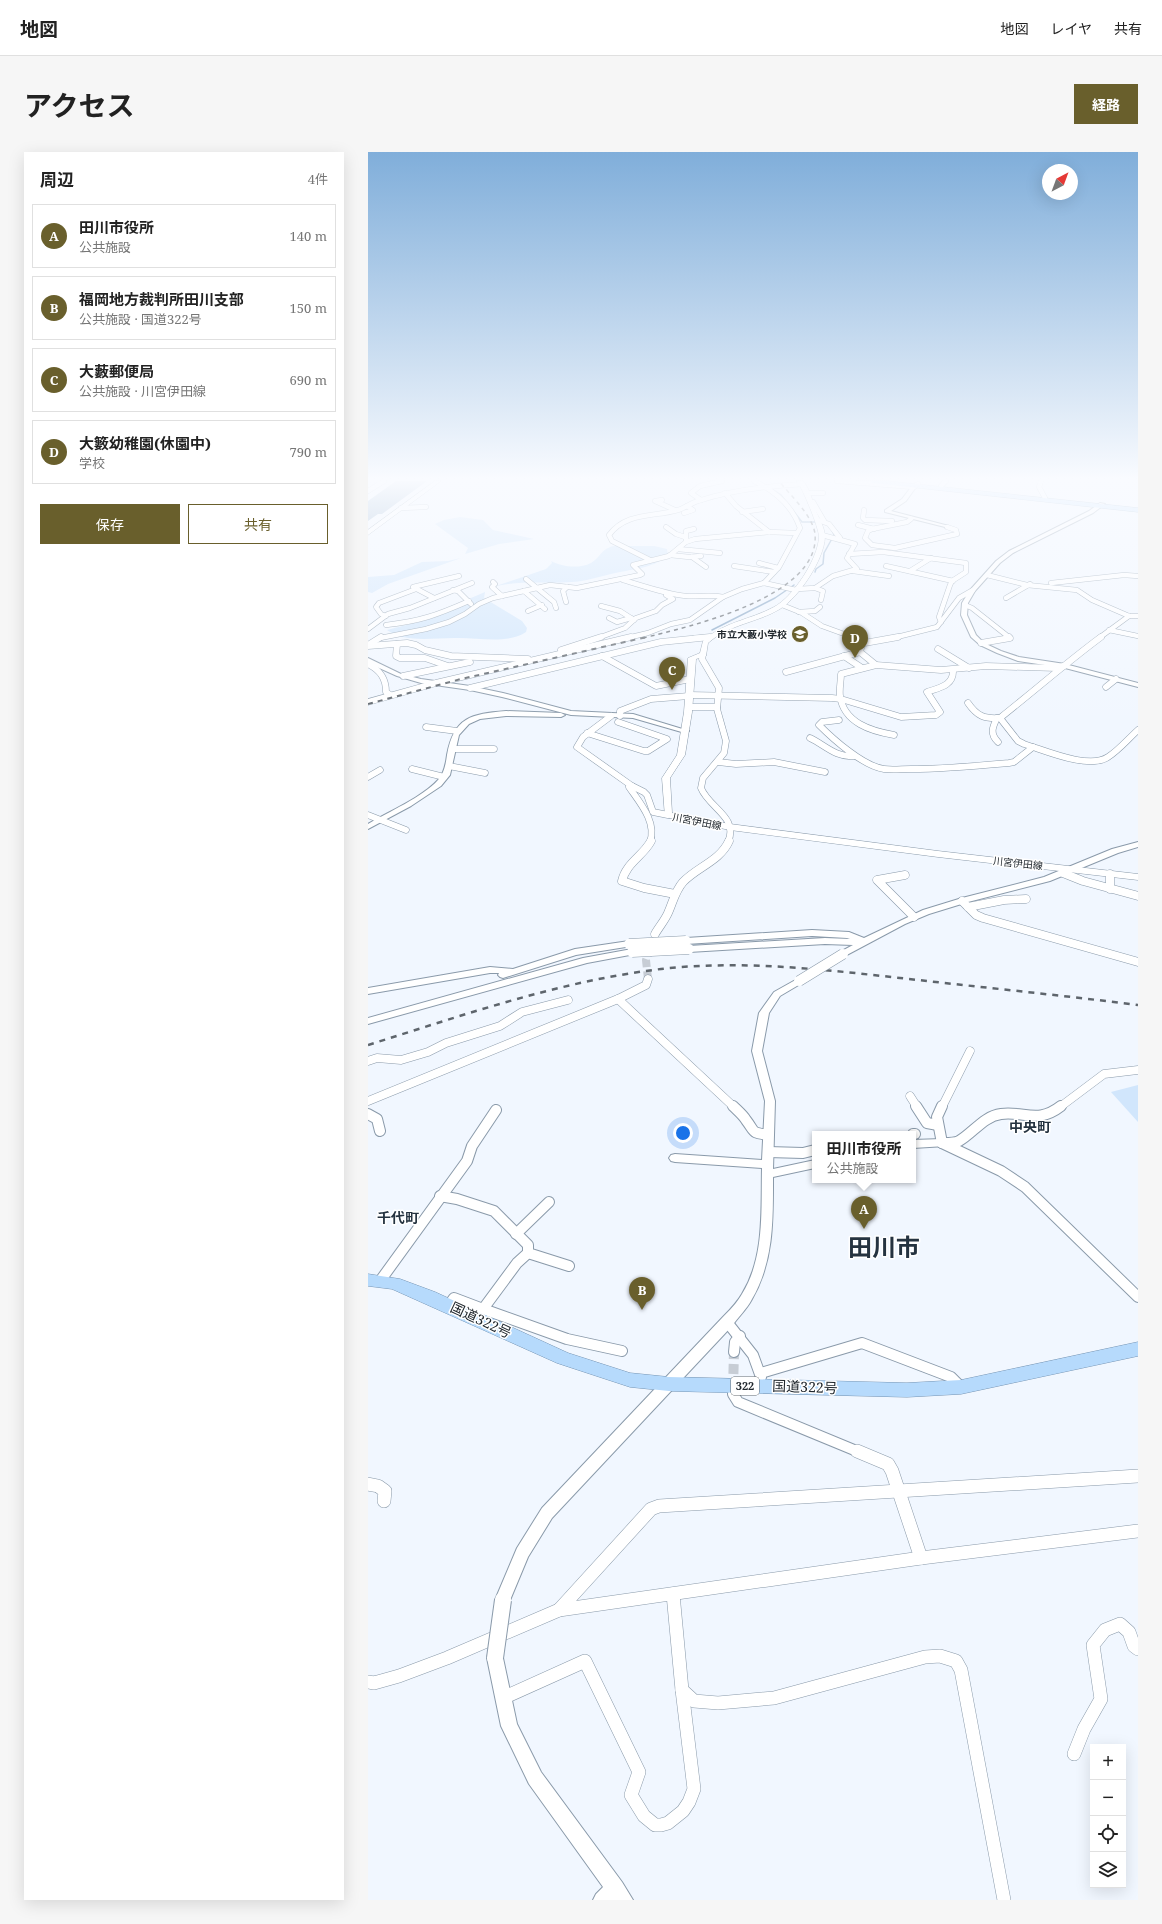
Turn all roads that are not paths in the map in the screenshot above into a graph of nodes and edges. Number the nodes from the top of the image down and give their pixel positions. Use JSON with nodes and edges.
{"nodes":[{"id":1,"x":639,"y":563,"type":"edge"},
{"id":2,"x":700,"y":563,"type":"edge"},
{"id":3,"x":760,"y":563,"type":"dead end"},
{"id":4,"x":781,"y":563,"type":"edge"},
{"id":5,"x":813,"y":563,"type":"edge"},
{"id":6,"x":851,"y":563,"type":"edge"},
{"id":7,"x":924,"y":563,"type":"edge"},
{"id":8,"x":966,"y":563,"type":"edge"},
{"id":9,"x":1000,"y":563,"type":"edge"},
{"id":10,"x":734,"y":566,"type":"dead end"},
{"id":11,"x":886,"y":566,"type":"dead end"},
{"id":12,"x":706,"y":567,"type":"dead end"},
{"id":13,"x":778,"y":568,"type":"junction"},
{"id":14,"x":910,"y":571,"type":"junction"},
{"id":15,"x":774,"y":572,"type":"junction"},
{"id":16,"x":853,"y":572,"type":"junction"},
{"id":17,"x":987,"y":575,"type":"junction"},
{"id":18,"x":459,"y":576,"type":"dead end"},
{"id":19,"x":889,"y":576,"type":"dead end"},
{"id":20,"x":1138,"y":576,"type":"edge"},
{"id":21,"x":526,"y":579,"type":"dead end"},
{"id":22,"x":623,"y":580,"type":"junction"},
{"id":23,"x":953,"y":581,"type":"junction"},
{"id":24,"x":492,"y":582,"type":"dead end"},
{"id":25,"x":472,"y":583,"type":"dead end"},
{"id":26,"x":764,"y":583,"type":"junction"},
{"id":27,"x":1027,"y":585,"type":"junction"},
{"id":28,"x":568,"y":587,"type":"junction"},
{"id":29,"x":538,"y":588,"type":"junction"},
{"id":30,"x":815,"y":588,"type":"junction"},
{"id":31,"x":416,"y":590,"type":"junction"},
{"id":32,"x":453,"y":590,"type":"junction"},
{"id":33,"x":797,"y":590,"type":"junction"},
{"id":34,"x":973,"y":590,"type":"junction"},
{"id":35,"x":524,"y":591,"type":"junction"},
{"id":36,"x":667,"y":593,"type":"junction"},
{"id":37,"x":502,"y":596,"type":"junction"},
{"id":38,"x":723,"y":597,"type":"junction"},
{"id":39,"x":434,"y":598,"type":"junction"},
{"id":40,"x":1006,"y":598,"type":"dead end"},
{"id":41,"x":821,"y":600,"type":"dead end"},
{"id":42,"x":469,"y":601,"type":"junction"},
{"id":43,"x":566,"y":602,"type":"dead end"},
{"id":44,"x":782,"y":605,"type":"junction"},
{"id":45,"x":965,"y":605,"type":"junction"},
{"id":46,"x":601,"y":606,"type":"dead end"},
{"id":47,"x":475,"y":607,"type":"junction"},
{"id":48,"x":820,"y":607,"type":"dead end"},
{"id":49,"x":556,"y":608,"type":"dead end"},
{"id":50,"x":528,"y":611,"type":"dead end"},
{"id":51,"x":807,"y":611,"type":"junction"},
{"id":52,"x":800,"y":612,"type":"junction"},
{"id":53,"x":386,"y":616,"type":"junction"},
{"id":54,"x":1129,"y":616,"type":"junction"},
{"id":55,"x":1138,"y":616,"type":"edge"},
{"id":56,"x":609,"y":618,"type":"dead end"},
{"id":57,"x":817,"y":618,"type":"dead end"},
{"id":58,"x":633,"y":619,"type":"junction"},
{"id":59,"x":394,"y":620,"type":"dead end"},
{"id":60,"x":941,"y":622,"type":"junction"},
{"id":61,"x":398,"y":624,"type":"junction"},
{"id":62,"x":386,"y":625,"type":"dead end"},
{"id":63,"x":368,"y":629,"type":"edge"},
{"id":64,"x":426,"y":629,"type":"junction"},
{"id":65,"x":1109,"y":630,"type":"junction"},
{"id":66,"x":438,"y":632,"type":"dead end"},
{"id":67,"x":1138,"y":636,"type":"edge"},
{"id":68,"x":710,"y":637,"type":"junction"},
{"id":69,"x":981,"y":643,"type":"junction"},
{"id":70,"x":397,"y":644,"type":"junction"},
{"id":71,"x":859,"y":644,"type":"junction"},
{"id":72,"x":368,"y":645,"type":"edge"},
{"id":73,"x":938,"y":649,"type":"dead end"},
{"id":74,"x":860,"y":652,"type":"junction"},
{"id":75,"x":703,"y":654,"type":"junction"},
{"id":76,"x":602,"y":656,"type":"junction"},
{"id":77,"x":844,"y":656,"type":"junction"},
{"id":78,"x":537,"y":659,"type":"junction"},
{"id":79,"x":368,"y":660,"type":"edge"},
{"id":80,"x":470,"y":662,"type":"dead end"},
{"id":81,"x":368,"y":664,"type":"edge"},
{"id":82,"x":876,"y":665,"type":"junction"},
{"id":83,"x":1065,"y":666,"type":"junction"},
{"id":84,"x":446,"y":667,"type":"junction"},
{"id":85,"x":862,"y":668,"type":"junction"},
{"id":86,"x":969,"y":668,"type":"junction"},
{"id":87,"x":953,"y":670,"type":"junction"},
{"id":88,"x":786,"y":672,"type":"dead end"},
{"id":89,"x":450,"y":674,"type":"dead end"},
{"id":90,"x":403,"y":676,"type":"junction"},
{"id":91,"x":690,"y":679,"type":"junction"},
{"id":92,"x":1116,"y":679,"type":"junction"},
{"id":93,"x":436,"y":684,"type":"junction"},
{"id":94,"x":1138,"y":685,"type":"edge"},
{"id":95,"x":1106,"y":687,"type":"dead end"},
{"id":96,"x":470,"y":688,"type":"junction"},
{"id":97,"x":720,"y":694,"type":"junction"},
{"id":98,"x":390,"y":695,"type":"junction"},
{"id":99,"x":689,"y":696,"type":"junction"},
{"id":100,"x":841,"y":699,"type":"junction"},
{"id":101,"x":368,"y":702,"type":"edge"},
{"id":102,"x":968,"y":704,"type":"dead end"},
{"id":103,"x":688,"y":707,"type":"junction"},
{"id":104,"x":717,"y":707,"type":"junction"},
{"id":105,"x":571,"y":713,"type":"junction"},
{"id":106,"x":611,"y":716,"type":"junction"},
{"id":107,"x":998,"y":718,"type":"junction"},
{"id":108,"x":619,"y":719,"type":"junction"},
{"id":109,"x":839,"y":720,"type":"dead end"},
{"id":110,"x":426,"y":727,"type":"dead end"},
{"id":111,"x":1138,"y":730,"type":"edge"},
{"id":112,"x":457,"y":731,"type":"junction"},
{"id":113,"x":685,"y":731,"type":"junction"},
{"id":114,"x":588,"y":733,"type":"junction"},
{"id":115,"x":894,"y":735,"type":"dead end"},
{"id":116,"x":810,"y":738,"type":"dead end"},
{"id":117,"x":1129,"y":738,"type":"junction"},
{"id":118,"x":1138,"y":740,"type":"edge"},
{"id":119,"x":998,"y":742,"type":"dead end"},
{"id":120,"x":1034,"y":747,"type":"junction"},
{"id":121,"x":453,"y":749,"type":"junction"},
{"id":122,"x":494,"y":749,"type":"dead end"},
{"id":123,"x":854,"y":756,"type":"junction"},
{"id":124,"x":718,"y":762,"type":"junction"},
{"id":125,"x":448,"y":766,"type":"junction"},
{"id":126,"x":412,"y":769,"type":"dead end"},
{"id":127,"x":380,"y":770,"type":"dead end"},
{"id":128,"x":825,"y":772,"type":"dead end"},
{"id":129,"x":485,"y":773,"type":"dead end"},
{"id":130,"x":368,"y":777,"type":"edge"},
{"id":131,"x":444,"y":777,"type":"junction"},
{"id":132,"x":632,"y":786,"type":"junction"},
{"id":133,"x":368,"y":815,"type":"edge"},
{"id":134,"x":668,"y":815,"type":"junction"},
{"id":135,"x":382,"y":819,"type":"junction"},
{"id":136,"x":368,"y":827,"type":"edge"},
{"id":137,"x":730,"y":827,"type":"junction"},
{"id":138,"x":406,"y":830,"type":"dead end"},
{"id":139,"x":1138,"y":844,"type":"edge"},
{"id":140,"x":1075,"y":869,"type":"junction"},
{"id":141,"x":1063,"y":873,"type":"junction"},
{"id":142,"x":1110,"y":874,"type":"junction"},
{"id":143,"x":905,"y":875,"type":"dead end"},
{"id":144,"x":1138,"y":877,"type":"edge"},
{"id":145,"x":1110,"y":889,"type":"junction"},
{"id":146,"x":675,"y":894,"type":"junction"},
{"id":147,"x":1138,"y":896,"type":"edge"},
{"id":148,"x":1026,"y":899,"type":"dead end"},
{"id":149,"x":965,"y":904,"type":"junction"},
{"id":150,"x":914,"y":917,"type":"junction"},
{"id":151,"x":654,"y":934,"type":"dead end"},
{"id":152,"x":865,"y":942,"type":"junction"},
{"id":153,"x":630,"y":948,"type":"junction"},
{"id":154,"x":1138,"y":962,"type":"edge"},
{"id":155,"x":482,"y":971,"type":"junction"},
{"id":156,"x":515,"y":971,"type":"junction"},
{"id":157,"x":648,"y":979,"type":"dead end"},
{"id":158,"x":494,"y":981,"type":"junction"},
{"id":159,"x":368,"y":991,"type":"edge"},
{"id":160,"x":618,"y":999,"type":"junction"},
{"id":161,"x":568,"y":1000,"type":"dead end"},
{"id":162,"x":368,"y":1014,"type":"edge"},
{"id":163,"x":368,"y":1020,"type":"edge"},
{"id":164,"x":970,"y":1051,"type":"dead end"},
{"id":165,"x":368,"y":1061,"type":"edge"},
{"id":166,"x":1138,"y":1070,"type":"edge"},
{"id":167,"x":910,"y":1096,"type":"dead end"},
{"id":168,"x":372,"y":1100,"type":"edge"},
{"id":169,"x":496,"y":1110,"type":"dead end"},
{"id":170,"x":368,"y":1112,"type":"edge"},
{"id":171,"x":938,"y":1125,"type":"junction"},
{"id":172,"x":380,"y":1131,"type":"dead end"},
{"id":173,"x":768,"y":1135,"type":"junction"},
{"id":174,"x":916,"y":1137,"type":"edge"},
{"id":175,"x":942,"y":1143,"type":"junction"},
{"id":176,"x":812,"y":1151,"type":"edge"},
{"id":177,"x":768,"y":1152,"type":"junction"},
{"id":178,"x":675,"y":1158,"type":"dead end"},
{"id":179,"x":812,"y":1164,"type":"edge"},
{"id":180,"x":768,"y":1169,"type":"junction"},
{"id":181,"x":440,"y":1196,"type":"junction"},
{"id":182,"x":549,"y":1202,"type":"dead end"},
{"id":183,"x":516,"y":1234,"type":"junction"},
{"id":184,"x":528,"y":1253,"type":"junction"},
{"id":185,"x":569,"y":1266,"type":"dead end"},
{"id":186,"x":374,"y":1281,"type":"edge"},
{"id":187,"x":1138,"y":1297,"type":"edge"},
{"id":188,"x":449,"y":1305,"type":"junction"},
{"id":189,"x":483,"y":1309,"type":"junction"},
{"id":190,"x":727,"y":1322,"type":"junction"},
{"id":191,"x":740,"y":1336,"type":"junction"},
{"id":192,"x":1138,"y":1349,"type":"edge"},
{"id":193,"x":622,"y":1351,"type":"dead end"},
{"id":194,"x":734,"y":1352,"type":"tunnel mouth"},
{"id":195,"x":761,"y":1379,"type":"junction"},
{"id":196,"x":669,"y":1384,"type":"junction"},
{"id":197,"x":961,"y":1387,"type":"junction"},
{"id":198,"x":733,"y":1394,"type":"dead end"},
{"id":199,"x":1138,"y":1476,"type":"edge"},
{"id":200,"x":368,"y":1484,"type":"edge"},
{"id":201,"x":897,"y":1490,"type":"junction"},
{"id":202,"x":384,"y":1501,"type":"dead end"},
{"id":203,"x":1138,"y":1531,"type":"edge"},
{"id":204,"x":921,"y":1558,"type":"junction"},
{"id":205,"x":673,"y":1594,"type":"junction"},
{"id":206,"x":559,"y":1610,"type":"junction"},
{"id":207,"x":1138,"y":1649,"type":"edge"},
{"id":208,"x":368,"y":1682,"type":"edge"},
{"id":209,"x":682,"y":1690,"type":"junction"},
{"id":210,"x":503,"y":1698,"type":"junction"},
{"id":211,"x":1074,"y":1754,"type":"dead end"},
{"id":212,"x":620,"y":1894,"type":"edge"},
{"id":213,"x":602,"y":1900,"type":"edge"},
{"id":214,"x":1004,"y":1900,"type":"edge"}],
"edges":[{"from":1,"to":22,"type":"street"},
{"from":2,"to":12,"type":"street"},
{"from":3,"to":13,"type":"street"},
{"from":4,"to":13,"type":"street"},
{"from":5,"to":33,"type":"main road"},
{"from":6,"to":16,"type":"street"},
{"from":7,"to":14,"type":"street"},
{"from":8,"to":23,"type":"street"},
{"from":9,"to":17,"type":"street"},
{"from":10,"to":15,"type":"street"},
{"from":11,"to":14,"type":"street"},
{"from":13,"to":15,"type":"street"},
{"from":14,"to":23,"type":"street"},
{"from":15,"to":26,"type":"street"},
{"from":16,"to":19,"type":"street"},
{"from":16,"to":30,"type":"street"},
{"from":17,"to":27,"type":"street"},
{"from":17,"to":34,"type":"street"},
{"from":18,"to":31,"type":"street"},
{"from":20,"to":27,"type":"street"},
{"from":21,"to":29,"type":"street"},
{"from":22,"to":28,"type":"street"},
{"from":22,"to":36,"type":"street"},
{"from":23,"to":60,"type":"street"},
{"from":24,"to":37,"type":"street"},
{"from":25,"to":32,"type":"street"},
{"from":26,"to":33,"type":"street"},
{"from":26,"to":38,"type":"street"},
{"from":27,"to":40,"type":"street"},
{"from":27,"to":54,"type":"street"},
{"from":28,"to":29,"type":"street"},
{"from":28,"to":43,"type":"street"},
{"from":29,"to":35,"type":"street"},
{"from":29,"to":49,"type":"street"},
{"from":30,"to":33,"type":"street"},
{"from":30,"to":41,"type":"street"},
{"from":31,"to":39,"type":"street"},
{"from":31,"to":53,"type":"street"},
{"from":32,"to":39,"type":"street"},
{"from":32,"to":42,"type":"street"},
{"from":33,"to":44,"type":"main road"},
{"from":34,"to":45,"type":"street"},
{"from":34,"to":60,"type":"street"},
{"from":35,"to":37,"type":"street"},
{"from":35,"to":50,"type":"street"},
{"from":36,"to":38,"type":"street"},
{"from":36,"to":58,"type":"street"},
{"from":37,"to":47,"type":"street"},
{"from":38,"to":78,"type":"street"},
{"from":39,"to":53,"type":"street"},
{"from":42,"to":47,"type":"street"},
{"from":42,"to":61,"type":"street"},
{"from":44,"to":52,"type":"street"},
{"from":44,"to":68,"type":"main road"},
{"from":45,"to":69,"type":"street"},
{"from":45,"to":69,"type":"street"},
{"from":46,"to":58,"type":"street"},
{"from":47,"to":64,"type":"street"},
{"from":48,"to":51,"type":"street"},
{"from":51,"to":52,"type":"street"},
{"from":51,"to":57,"type":"street"},
{"from":52,"to":71,"type":"street"},
{"from":53,"to":63,"type":"street"},
{"from":54,"to":55,"type":"street"},
{"from":54,"to":65,"type":"street"},
{"from":56,"to":58,"type":"street"},
{"from":58,"to":78,"type":"street"},
{"from":59,"to":61,"type":"street"},
{"from":60,"to":71,"type":"street"},
{"from":61,"to":62,"type":"street"},
{"from":64,"to":66,"type":"street"},
{"from":64,"to":72,"type":"street"},
{"from":65,"to":67,"type":"street"},
{"from":65,"to":83,"type":"street"},
{"from":68,"to":75,"type":"main road","name":"川宮伊田線"},
{"from":68,"to":76,"type":"street"},
{"from":69,"to":83,"type":"street"},
{"from":70,"to":72,"type":"street"},
{"from":70,"to":78,"type":"street"},
{"from":70,"to":84,"type":"street"},
{"from":71,"to":74,"type":"street"},
{"from":73,"to":86,"type":"street"},
{"from":74,"to":77,"type":"street"},
{"from":74,"to":82,"type":"street"},
{"from":75,"to":91,"type":"main road","name":"川宮伊田線"},
{"from":75,"to":97,"type":"street"},
{"from":76,"to":91,"type":"street"},
{"from":76,"to":96,"type":"street"},
{"from":77,"to":85,"type":"street"},
{"from":77,"to":88,"type":"street"},
{"from":78,"to":93,"type":"street"},
{"from":79,"to":90,"type":"street"},
{"from":80,"to":84,"type":"street"},
{"from":81,"to":98,"type":"street"},
{"from":82,"to":85,"type":"street"},
{"from":82,"to":87,"type":"street"},
{"from":83,"to":86,"type":"street"},
{"from":83,"to":92,"type":"street"},
{"from":83,"to":107,"type":"street"},
{"from":84,"to":89,"type":"street"},
{"from":84,"to":90,"type":"street"},
{"from":85,"to":100,"type":"street"},
{"from":86,"to":87,"type":"street"},
{"from":87,"to":100,"type":"street"},
{"from":90,"to":93,"type":"street"},
{"from":91,"to":99,"type":"main road","name":"川宮伊田線"},
{"from":92,"to":94,"type":"street"},
{"from":92,"to":95,"type":"street"},
{"from":93,"to":96,"type":"street"},
{"from":93,"to":98,"type":"street"},
{"from":96,"to":105,"type":"street"},
{"from":97,"to":99,"type":"street"},
{"from":97,"to":100,"type":"street"},
{"from":97,"to":104,"type":"street"},
{"from":98,"to":101,"type":"street"},
{"from":99,"to":103,"type":"main road","name":"川宮伊田線"},
{"from":99,"to":108,"type":"street"},
{"from":100,"to":115,"type":"street"},
{"from":102,"to":107,"type":"street"},
{"from":103,"to":104,"type":"street"},
{"from":103,"to":113,"type":"main road","name":"川宮伊田線"},
{"from":104,"to":124,"type":"street"},
{"from":105,"to":106,"type":"street"},
{"from":105,"to":112,"type":"street"},
{"from":106,"to":108,"type":"street"},
{"from":106,"to":114,"type":"street"},
{"from":107,"to":119,"type":"street"},
{"from":107,"to":120,"type":"street"},
{"from":108,"to":113,"type":"street"},
{"from":108,"to":114,"type":"street"},
{"from":109,"to":123,"type":"street"},
{"from":110,"to":112,"type":"street"},
{"from":111,"to":117,"type":"street"},
{"from":112,"to":121,"type":"street"},
{"from":113,"to":134,"type":"main road","name":"川宮伊田線"},
{"from":114,"to":132,"type":"street"},
{"from":116,"to":123,"type":"street"},
{"from":117,"to":118,"type":"street"},
{"from":117,"to":120,"type":"street"},
{"from":120,"to":123,"type":"street"},
{"from":121,"to":122,"type":"street"},
{"from":121,"to":125,"type":"street"},
{"from":124,"to":128,"type":"street"},
{"from":124,"to":137,"type":"street"},
{"from":125,"to":129,"type":"street"},
{"from":125,"to":131,"type":"street"},
{"from":126,"to":131,"type":"street"},
{"from":127,"to":130,"type":"street"},
{"from":131,"to":135,"type":"street"},
{"from":132,"to":134,"type":"street"},
{"from":132,"to":146,"type":"street"},
{"from":133,"to":135,"type":"street"},
{"from":134,"to":137,"type":"main road","name":"川宮伊田線"},
{"from":135,"to":136,"type":"street"},
{"from":135,"to":138,"type":"street"},
{"from":137,"to":140,"type":"main road","name":"川宮伊田線"},
{"from":137,"to":146,"type":"street"},
{"from":139,"to":140,"type":"street"},
{"from":140,"to":141,"type":"street"},
{"from":140,"to":142,"type":"main road","name":"川宮伊田線"},
{"from":141,"to":145,"type":"street"},
{"from":141,"to":149,"type":"street"},
{"from":142,"to":144,"type":"main road","name":"川宮伊田線"},
{"from":142,"to":145,"type":"street"},
{"from":143,"to":150,"type":"street"},
{"from":145,"to":147,"type":"street"},
{"from":146,"to":151,"type":"street"},
{"from":148,"to":149,"type":"street"},
{"from":149,"to":150,"type":"street"},
{"from":149,"to":154,"type":"street"},
{"from":150,"to":152,"type":"street"},
{"from":152,"to":153,"type":"street","bridge":true},
{"from":152,"to":173,"type":"street","bridge":true},
{"from":153,"to":156,"type":"street"},
{"from":153,"to":158,"type":"street"},
{"from":155,"to":156,"type":"street"},
{"from":155,"to":158,"type":"street"},
{"from":155,"to":159,"type":"street"},
{"from":156,"to":158,"type":"street"},
{"from":157,"to":160,"type":"street"},
{"from":158,"to":162,"type":"street"},
{"from":158,"to":163,"type":"street"},
{"from":160,"to":168,"type":"street"},
{"from":160,"to":173,"type":"street"},
{"from":161,"to":165,"type":"street"},
{"from":164,"to":171,"type":"street"},
{"from":166,"to":175,"type":"street"},
{"from":167,"to":171,"type":"street"},
{"from":168,"to":170,"type":"street"},
{"from":169,"to":181,"type":"street"},
{"from":170,"to":172,"type":"street"},
{"from":171,"to":175,"type":"street"},
{"from":173,"to":177,"type":"street"},
{"from":174,"to":175,"type":"street"},
{"from":175,"to":187,"type":"street"},
{"from":176,"to":177,"type":"street"},
{"from":177,"to":180,"type":"street"},
{"from":178,"to":180,"type":"street"},
{"from":179,"to":180,"type":"street"},
{"from":180,"to":190,"type":"street"},
{"from":181,"to":183,"type":"street"},
{"from":181,"to":186,"type":"street"},
{"from":182,"to":183,"type":"street"},
{"from":183,"to":184,"type":"street"},
{"from":184,"to":185,"type":"street"},
{"from":184,"to":189,"type":"street"},
{"from":186,"to":188,"type":"highway","name":"国道322号","number":"322"},
{"from":188,"to":189,"type":"street"},
{"from":188,"to":196,"type":"highway","name":"国道322号","number":"322"},
{"from":189,"to":193,"type":"street"},
{"from":190,"to":191,"type":"street"},
{"from":190,"to":196,"type":"street"},
{"from":191,"to":194,"type":"street"},
{"from":191,"to":195,"type":"street"},
{"from":192,"to":197,"type":"highway","name":"国道322号","number":"322"},
{"from":195,"to":196,"type":"highway","name":"国道322号","number":"322"},
{"from":195,"to":197,"type":"highway","name":"国道322号","number":"322"},
{"from":195,"to":197,"type":"street"},
{"from":196,"to":210,"type":"street","bridge":true},
{"from":198,"to":201,"type":"street"},
{"from":199,"to":201,"type":"street"},
{"from":200,"to":202,"type":"street"},
{"from":201,"to":204,"type":"street"},
{"from":201,"to":206,"type":"street"},
{"from":203,"to":204,"type":"street"},
{"from":204,"to":205,"type":"street"},
{"from":205,"to":206,"type":"street"},
{"from":205,"to":209,"type":"street"},
{"from":206,"to":208,"type":"street"},
{"from":207,"to":211,"type":"street"},
{"from":209,"to":210,"type":"street"},
{"from":209,"to":214,"type":"street"},
{"from":210,"to":212,"type":"street"},
{"from":212,"to":213,"type":"street"}]}
